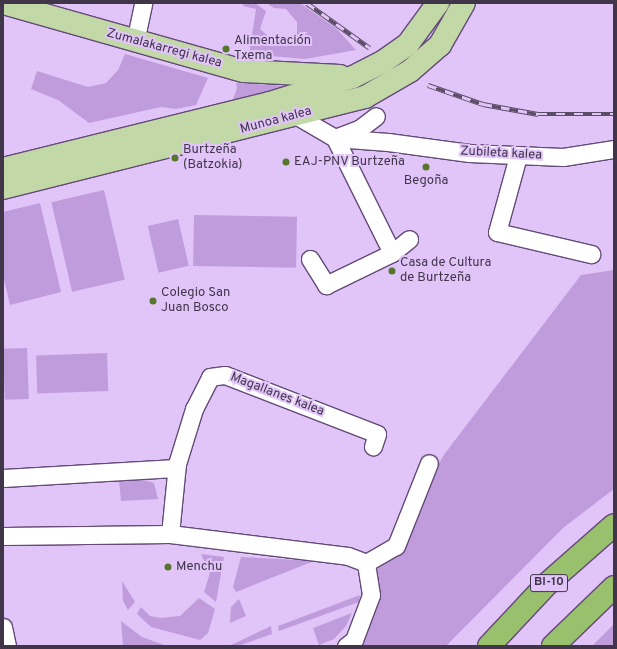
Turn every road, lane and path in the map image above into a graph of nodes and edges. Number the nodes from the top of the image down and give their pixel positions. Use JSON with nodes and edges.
{"nodes":[{"id":1,"x":3,"y":3,"type":"edge"},
{"id":2,"x":143,"y":3,"type":"edge"},
{"id":3,"x":438,"y":3,"type":"edge"},
{"id":4,"x":464,"y":3,"type":"edge"},
{"id":5,"x":135,"y":42,"type":"junction"},
{"id":6,"x":353,"y":77,"type":"junction"},
{"id":7,"x":382,"y":89,"type":"junction"},
{"id":8,"x":297,"y":116,"type":"junction"},
{"id":9,"x":376,"y":116,"type":"junction"},
{"id":10,"x":335,"y":138,"type":"junction"},
{"id":11,"x":388,"y":142,"type":"junction"},
{"id":12,"x":614,"y":149,"type":"edge"},
{"id":13,"x":518,"y":156,"type":"junction"},
{"id":14,"x":3,"y":170,"type":"edge"},
{"id":15,"x":3,"y":188,"type":"edge"},
{"id":16,"x":409,"y":239,"type":"dead end"},
{"id":17,"x":392,"y":253,"type":"junction"},
{"id":18,"x":591,"y":254,"type":"dead end"},
{"id":19,"x":310,"y":259,"type":"dead end"},
{"id":20,"x":373,"y":446,"type":"dead end"},
{"id":21,"x":429,"y":463,"type":"dead end"},
{"id":22,"x":176,"y":468,"type":"junction"},
{"id":23,"x":3,"y":478,"type":"edge"},
{"id":24,"x":614,"y":525,"type":"edge"},
{"id":25,"x":170,"y":534,"type":"junction"},
{"id":26,"x":3,"y":536,"type":"edge"},
{"id":27,"x":366,"y":563,"type":"junction"},
{"id":28,"x":614,"y":587,"type":"edge"},
{"id":29,"x":3,"y":627,"type":"edge"},
{"id":30,"x":6,"y":646,"type":"edge"},
{"id":31,"x":346,"y":646,"type":"edge"},
{"id":32,"x":489,"y":646,"type":"edge"},
{"id":33,"x":553,"y":646,"type":"edge"}],
"edges":[{"from":1,"to":5,"type":"main road","name":"Zumalakarregi kalea"},
{"from":2,"to":5,"type":"street"},
{"from":3,"to":6,"type":"main road","name":"Munoa kalea"},
{"from":4,"to":7,"type":"main road","name":"Munoa kalea"},
{"from":5,"to":6,"type":"main road","name":"Zumalakarregi kalea"},
{"from":6,"to":14,"type":"main road","name":"Munoa kalea"},
{"from":7,"to":8,"type":"main road","name":"Munoa kalea"},
{"from":7,"to":9,"type":"street"},
{"from":8,"to":10,"type":"street"},
{"from":8,"to":15,"type":"main road","name":"Munoa kalea"},
{"from":9,"to":10,"type":"street"},
{"from":9,"to":11,"type":"street"},
{"from":10,"to":11,"type":"street","name":"Zubileta kalea"},
{"from":10,"to":17,"type":"street"},
{"from":11,"to":13,"type":"street","name":"Zubileta kalea"},
{"from":12,"to":13,"type":"street","name":"Zubileta kalea"},
{"from":13,"to":18,"type":"street"},
{"from":16,"to":17,"type":"street"},
{"from":17,"to":19,"type":"street"},
{"from":20,"to":22,"type":"street","name":"Magallanes kalea"},
{"from":21,"to":27,"type":"street"},
{"from":22,"to":23,"type":"street"},
{"from":22,"to":25,"type":"street","name":"Magallanes kalea"},
{"from":24,"to":32,"type":"highway","number":"BI-10"},
{"from":25,"to":26,"type":"street"},
{"from":25,"to":27,"type":"street"},
{"from":27,"to":31,"type":"street"},
{"from":28,"to":33,"type":"highway"},
{"from":29,"to":30,"type":"street"}]}
